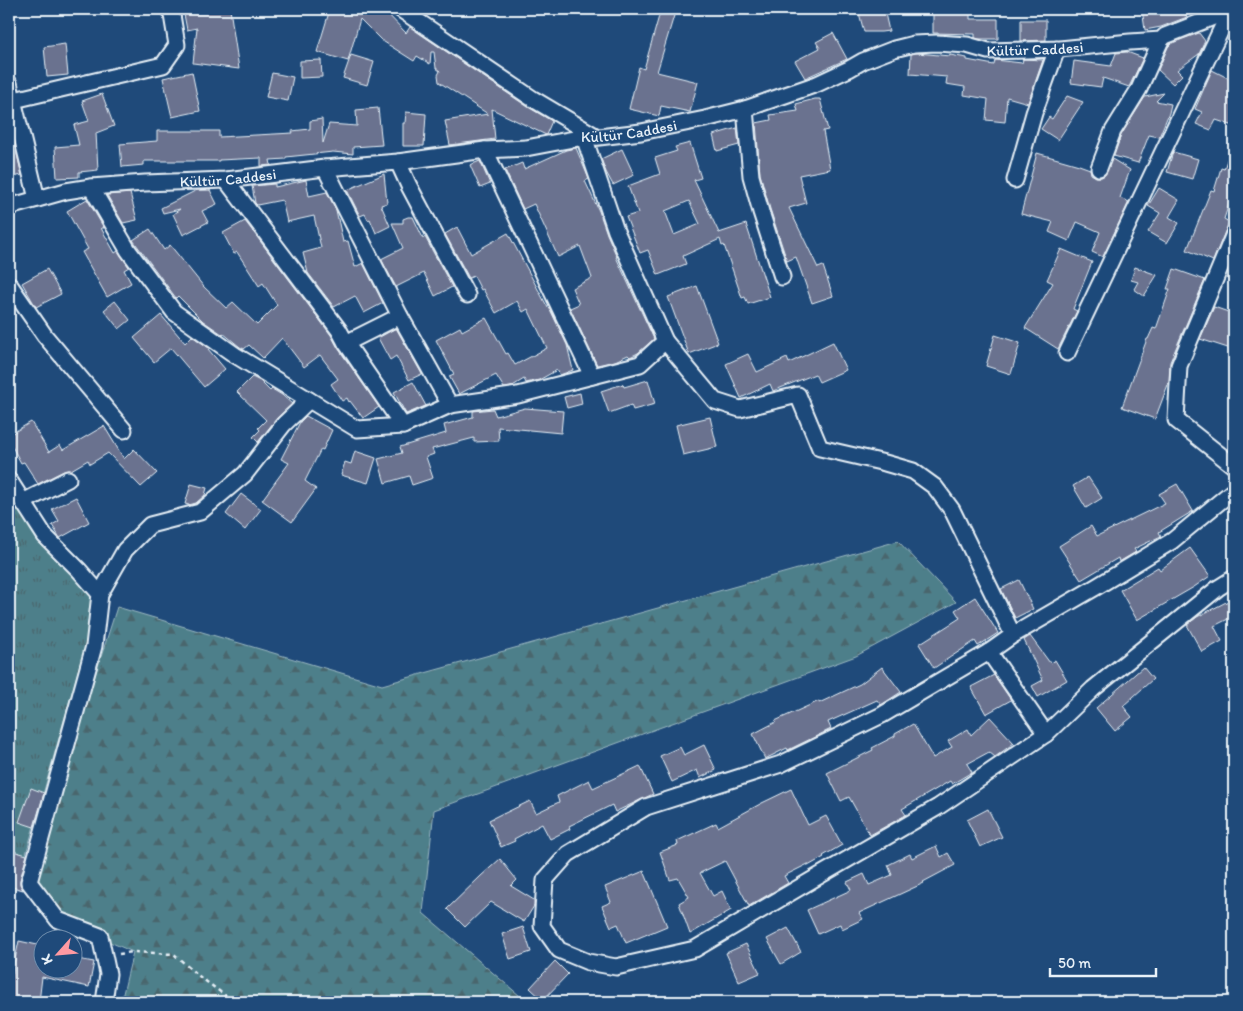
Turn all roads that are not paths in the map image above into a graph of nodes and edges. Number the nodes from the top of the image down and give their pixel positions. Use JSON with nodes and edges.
{"nodes":[{"id":1,"x":171,"y":9,"type":"edge"},
{"id":2,"x":400,"y":9,"type":"edge"},
{"id":3,"x":1232,"y":10,"type":"edge"},
{"id":4,"x":1161,"y":40,"type":"junction"},
{"id":5,"x":1057,"y":49,"type":"junction"},
{"id":6,"x":9,"y":83,"type":"edge"},
{"id":7,"x":14,"y":100,"type":"junction"},
{"id":8,"x":744,"y":109,"type":"junction"},
{"id":9,"x":591,"y":137,"type":"junction"},
{"id":10,"x":485,"y":150,"type":"junction"},
{"id":11,"x":398,"y":162,"type":"junction"},
{"id":12,"x":325,"y":168,"type":"junction"},
{"id":13,"x":1099,"y":168,"type":"dead end"},
{"id":14,"x":226,"y":180,"type":"junction"},
{"id":15,"x":1015,"y":180,"type":"dead end"},
{"id":16,"x":91,"y":187,"type":"junction"},
{"id":17,"x":37,"y":199,"type":"junction"},
{"id":18,"x":9,"y":207,"type":"edge"},
{"id":19,"x":1234,"y":234,"type":"edge"},
{"id":20,"x":782,"y":277,"type":"dead end"},
{"id":21,"x":9,"y":284,"type":"edge"},
{"id":22,"x":467,"y":295,"type":"dead end"},
{"id":23,"x":400,"y":316,"type":"junction"},
{"id":24,"x":665,"y":341,"type":"junction"},
{"id":25,"x":346,"y":343,"type":"junction"},
{"id":26,"x":1067,"y":353,"type":"dead end"},
{"id":27,"x":592,"y":376,"type":"junction"},
{"id":28,"x":309,"y":400,"type":"junction"},
{"id":29,"x":450,"y":405,"type":"junction"},
{"id":30,"x":403,"y":426,"type":"junction"},
{"id":31,"x":124,"y":430,"type":"dead end"},
{"id":32,"x":1234,"y":466,"type":"edge"},
{"id":33,"x":68,"y":479,"type":"dead end"},
{"id":34,"x":9,"y":480,"type":"edge"},
{"id":35,"x":1234,"y":490,"type":"edge"},
{"id":36,"x":23,"y":502,"type":"junction"},
{"id":37,"x":1234,"y":578,"type":"edge"},
{"id":38,"x":100,"y":594,"type":"junction"},
{"id":39,"x":1013,"y":635,"type":"junction"},
{"id":40,"x":989,"y":652,"type":"junction"},
{"id":41,"x":1046,"y":734,"type":"junction"},
{"id":42,"x":104,"y":1002,"type":"edge"}],
"edges":[{"from":1,"to":7,"type":"street"},
{"from":2,"to":9,"type":"street"},
{"from":3,"to":4,"type":"street","name":"Kültür Caddesi"},
{"from":3,"to":26,"type":"street"},
{"from":4,"to":5,"type":"street","name":"Kültür Caddesi"},
{"from":4,"to":13,"type":"street"},
{"from":5,"to":8,"type":"street","name":"Kültür Caddesi"},
{"from":5,"to":15,"type":"street"},
{"from":6,"to":7,"type":"street"},
{"from":7,"to":17,"type":"street"},
{"from":8,"to":9,"type":"street","name":"Kültür Caddesi"},
{"from":8,"to":20,"type":"street"},
{"from":9,"to":10,"type":"street","name":"Kültür Caddesi"},
{"from":9,"to":24,"type":"street"},
{"from":10,"to":11,"type":"street","name":"Kültür Caddesi"},
{"from":10,"to":27,"type":"street"},
{"from":11,"to":12,"type":"street","name":"Kültür Caddesi"},
{"from":11,"to":22,"type":"street"},
{"from":12,"to":14,"type":"street","name":"Kültür Caddesi"},
{"from":12,"to":23,"type":"street"},
{"from":14,"to":16,"type":"street","name":"Kültür Caddesi"},
{"from":14,"to":25,"type":"street"},
{"from":16,"to":17,"type":"street","name":"Kültür Caddesi"},
{"from":16,"to":28,"type":"street"},
{"from":17,"to":18,"type":"street","name":"Kültür Caddesi"},
{"from":19,"to":32,"type":"street"},
{"from":21,"to":31,"type":"street"},
{"from":23,"to":25,"type":"street"},
{"from":23,"to":29,"type":"street"},
{"from":24,"to":27,"type":"street"},
{"from":24,"to":39,"type":"street"},
{"from":25,"to":30,"type":"street"},
{"from":27,"to":29,"type":"street"},
{"from":28,"to":30,"type":"street"},
{"from":28,"to":38,"type":"street"},
{"from":29,"to":30,"type":"street"},
{"from":33,"to":36,"type":"street"},
{"from":34,"to":36,"type":"street"},
{"from":35,"to":39,"type":"street"},
{"from":36,"to":38,"type":"street"},
{"from":37,"to":41,"type":"street"},
{"from":38,"to":42,"type":"street"},
{"from":39,"to":40,"type":"street"},
{"from":40,"to":41,"type":"street"},
{"from":40,"to":41,"type":"street"}]}
